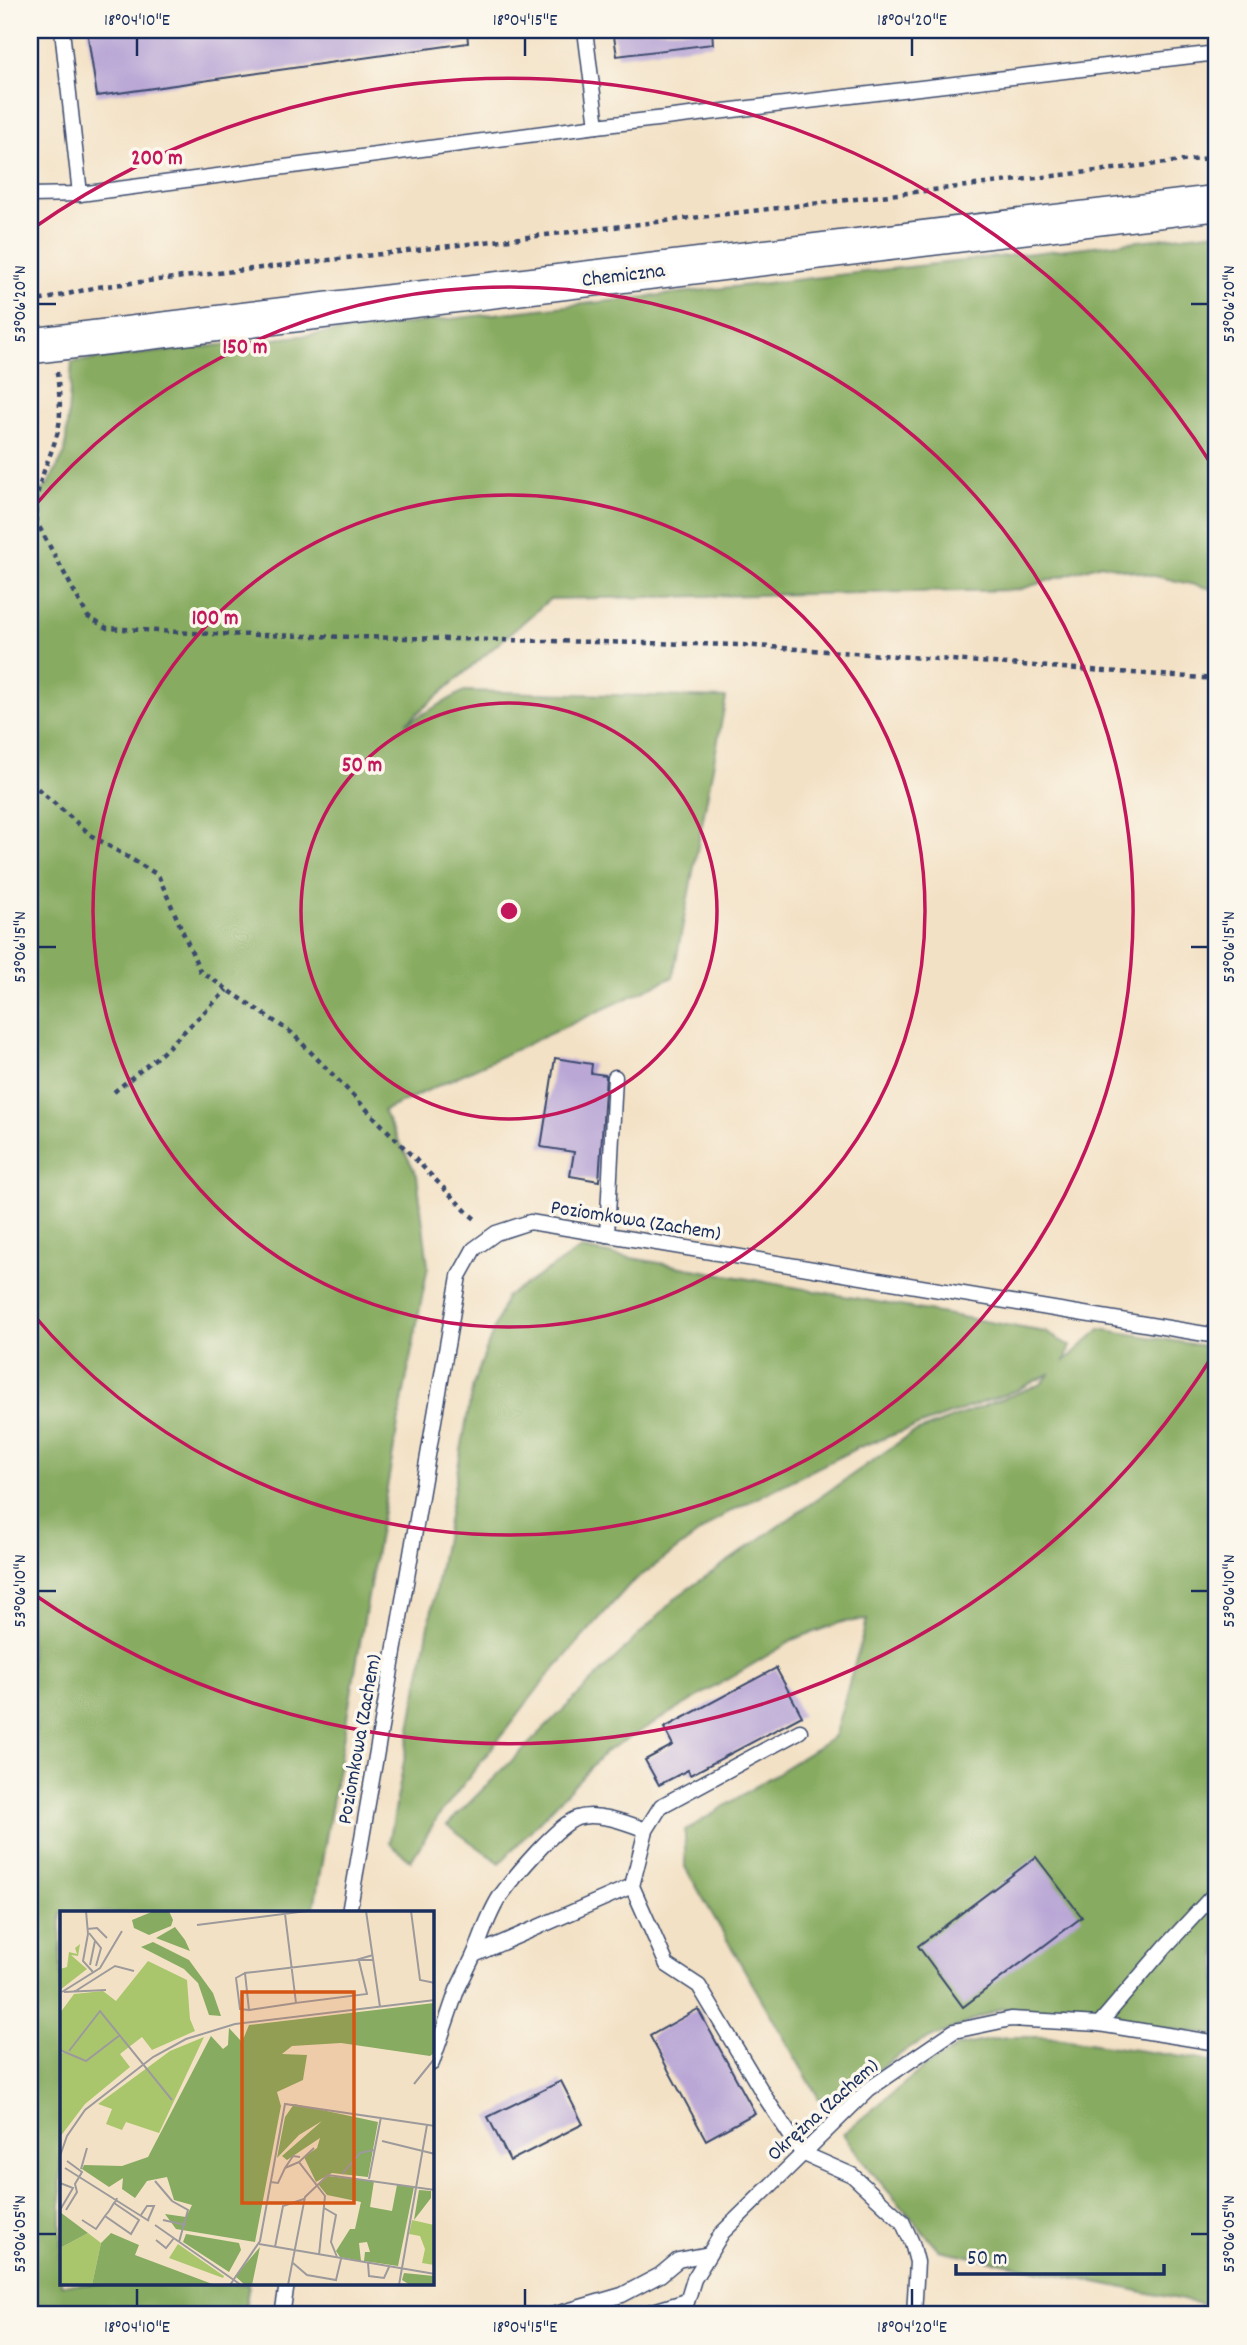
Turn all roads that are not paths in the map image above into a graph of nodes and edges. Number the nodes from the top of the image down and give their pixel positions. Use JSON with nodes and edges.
{"nodes":[{"id":1,"x":62,"y":30,"type":"edge"},
{"id":2,"x":585,"y":30,"type":"edge"},
{"id":3,"x":1217,"y":53,"type":"edge"},
{"id":4,"x":597,"y":126,"type":"junction"},
{"id":5,"x":80,"y":194,"type":"junction"},
{"id":6,"x":30,"y":195,"type":"edge"},
{"id":7,"x":1217,"y":203,"type":"edge"},
{"id":8,"x":42,"y":345,"type":"edge"},
{"id":9,"x":615,"y":1077,"type":"dead end"},
{"id":10,"x":607,"y":1235,"type":"junction"},
{"id":11,"x":1217,"y":1336,"type":"edge"},
{"id":12,"x":800,"y":1731,"type":"dead end"},
{"id":13,"x":646,"y":1830,"type":"junction"},
{"id":14,"x":632,"y":1886,"type":"junction"},
{"id":15,"x":1217,"y":1891,"type":"edge"},
{"id":16,"x":349,"y":1911,"type":"edge"},
{"id":17,"x":474,"y":1955,"type":"junction"},
{"id":18,"x":1100,"y":2024,"type":"junction"},
{"id":19,"x":1217,"y":2043,"type":"edge"},
{"id":20,"x":434,"y":2057,"type":"edge"},
{"id":21,"x":802,"y":2152,"type":"junction"},
{"id":22,"x":709,"y":2254,"type":"junction"},
{"id":23,"x":286,"y":2286,"type":"edge"},
{"id":24,"x":685,"y":2308,"type":"edge"},
{"id":25,"x":282,"y":2315,"type":"edge"},
{"id":26,"x":554,"y":2315,"type":"edge"},
{"id":27,"x":640,"y":2315,"type":"edge"},
{"id":28,"x":914,"y":2315,"type":"edge"}],
"edges":[{"from":1,"to":5,"type":"lane"},
{"from":2,"to":4,"type":"lane"},
{"from":3,"to":4,"type":"lane"},
{"from":4,"to":5,"type":"lane"},
{"from":5,"to":6,"type":"lane"},
{"from":7,"to":8,"type":"street","name":"Chemiczna"},
{"from":9,"to":10,"type":"lane"},
{"from":10,"to":11,"type":"lane","name":"Poziomkowa (Zachem)"},
{"from":10,"to":16,"type":"lane","name":"Poziomkowa (Zachem)"},
{"from":12,"to":13,"type":"lane"},
{"from":13,"to":14,"type":"lane"},
{"from":13,"to":17,"type":"lane"},
{"from":14,"to":17,"type":"lane"},
{"from":14,"to":21,"type":"lane"},
{"from":15,"to":18,"type":"lane"},
{"from":17,"to":20,"type":"lane"},
{"from":18,"to":19,"type":"lane","name":"Okrężna (Zachem)"},
{"from":18,"to":21,"type":"lane","name":"Okrężna (Zachem)"},
{"from":21,"to":22,"type":"lane","name":"Okrężna (Zachem)"},
{"from":21,"to":28,"type":"lane"},
{"from":22,"to":24,"type":"lane","name":"Okrężna (Zachem)"},
{"from":22,"to":26,"type":"lane"},
{"from":23,"to":25,"type":"lane"},
{"from":24,"to":27,"type":"lane"}]}
